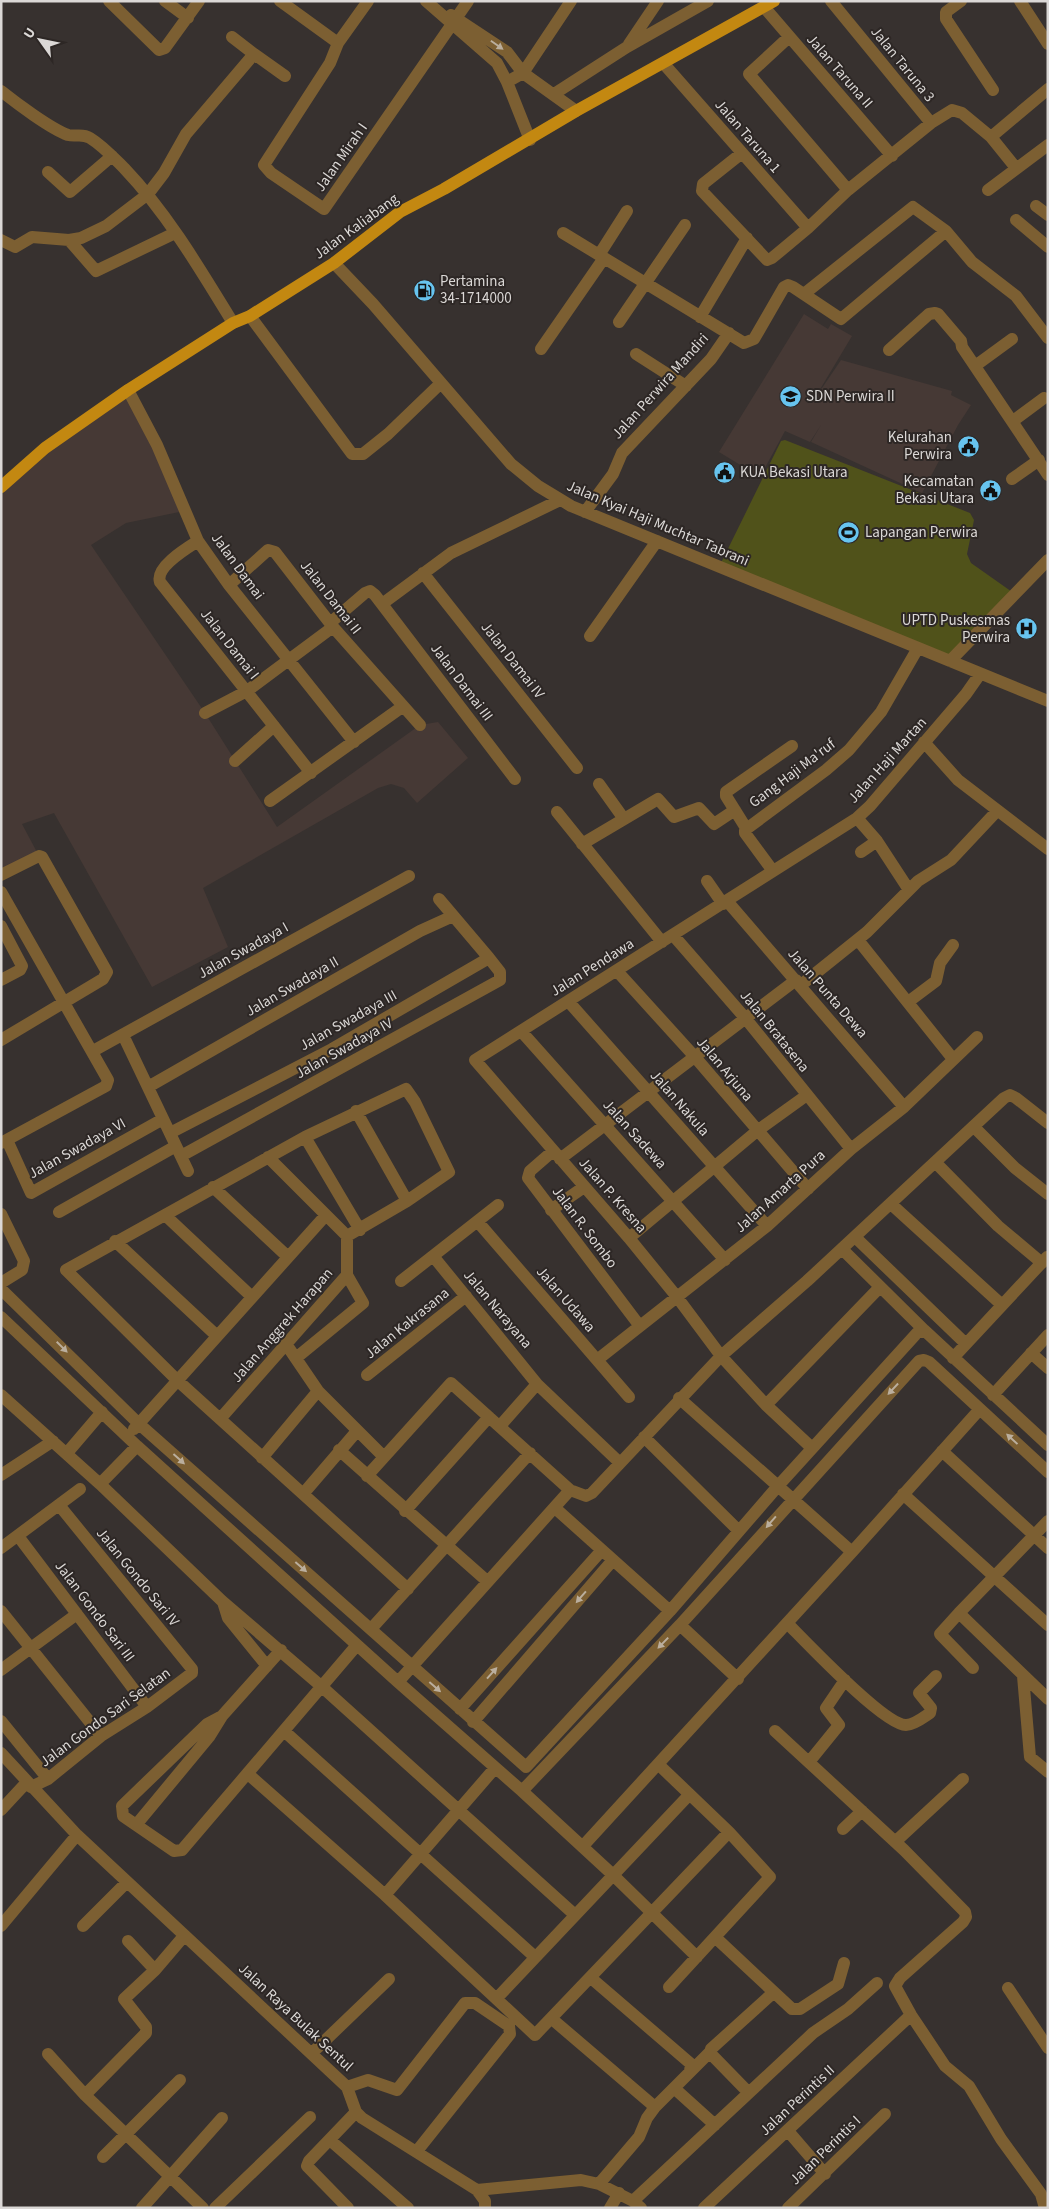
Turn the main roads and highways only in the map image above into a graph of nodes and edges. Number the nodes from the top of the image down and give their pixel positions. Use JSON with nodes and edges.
{"nodes":[{"id":1,"x":769,"y":4,"type":"edge"},
{"id":2,"x":1,"y":488,"type":"edge"}],
"edges":[{"from":1,"to":2,"type":"main road","name":"Jalan Kaliabang"}]}
